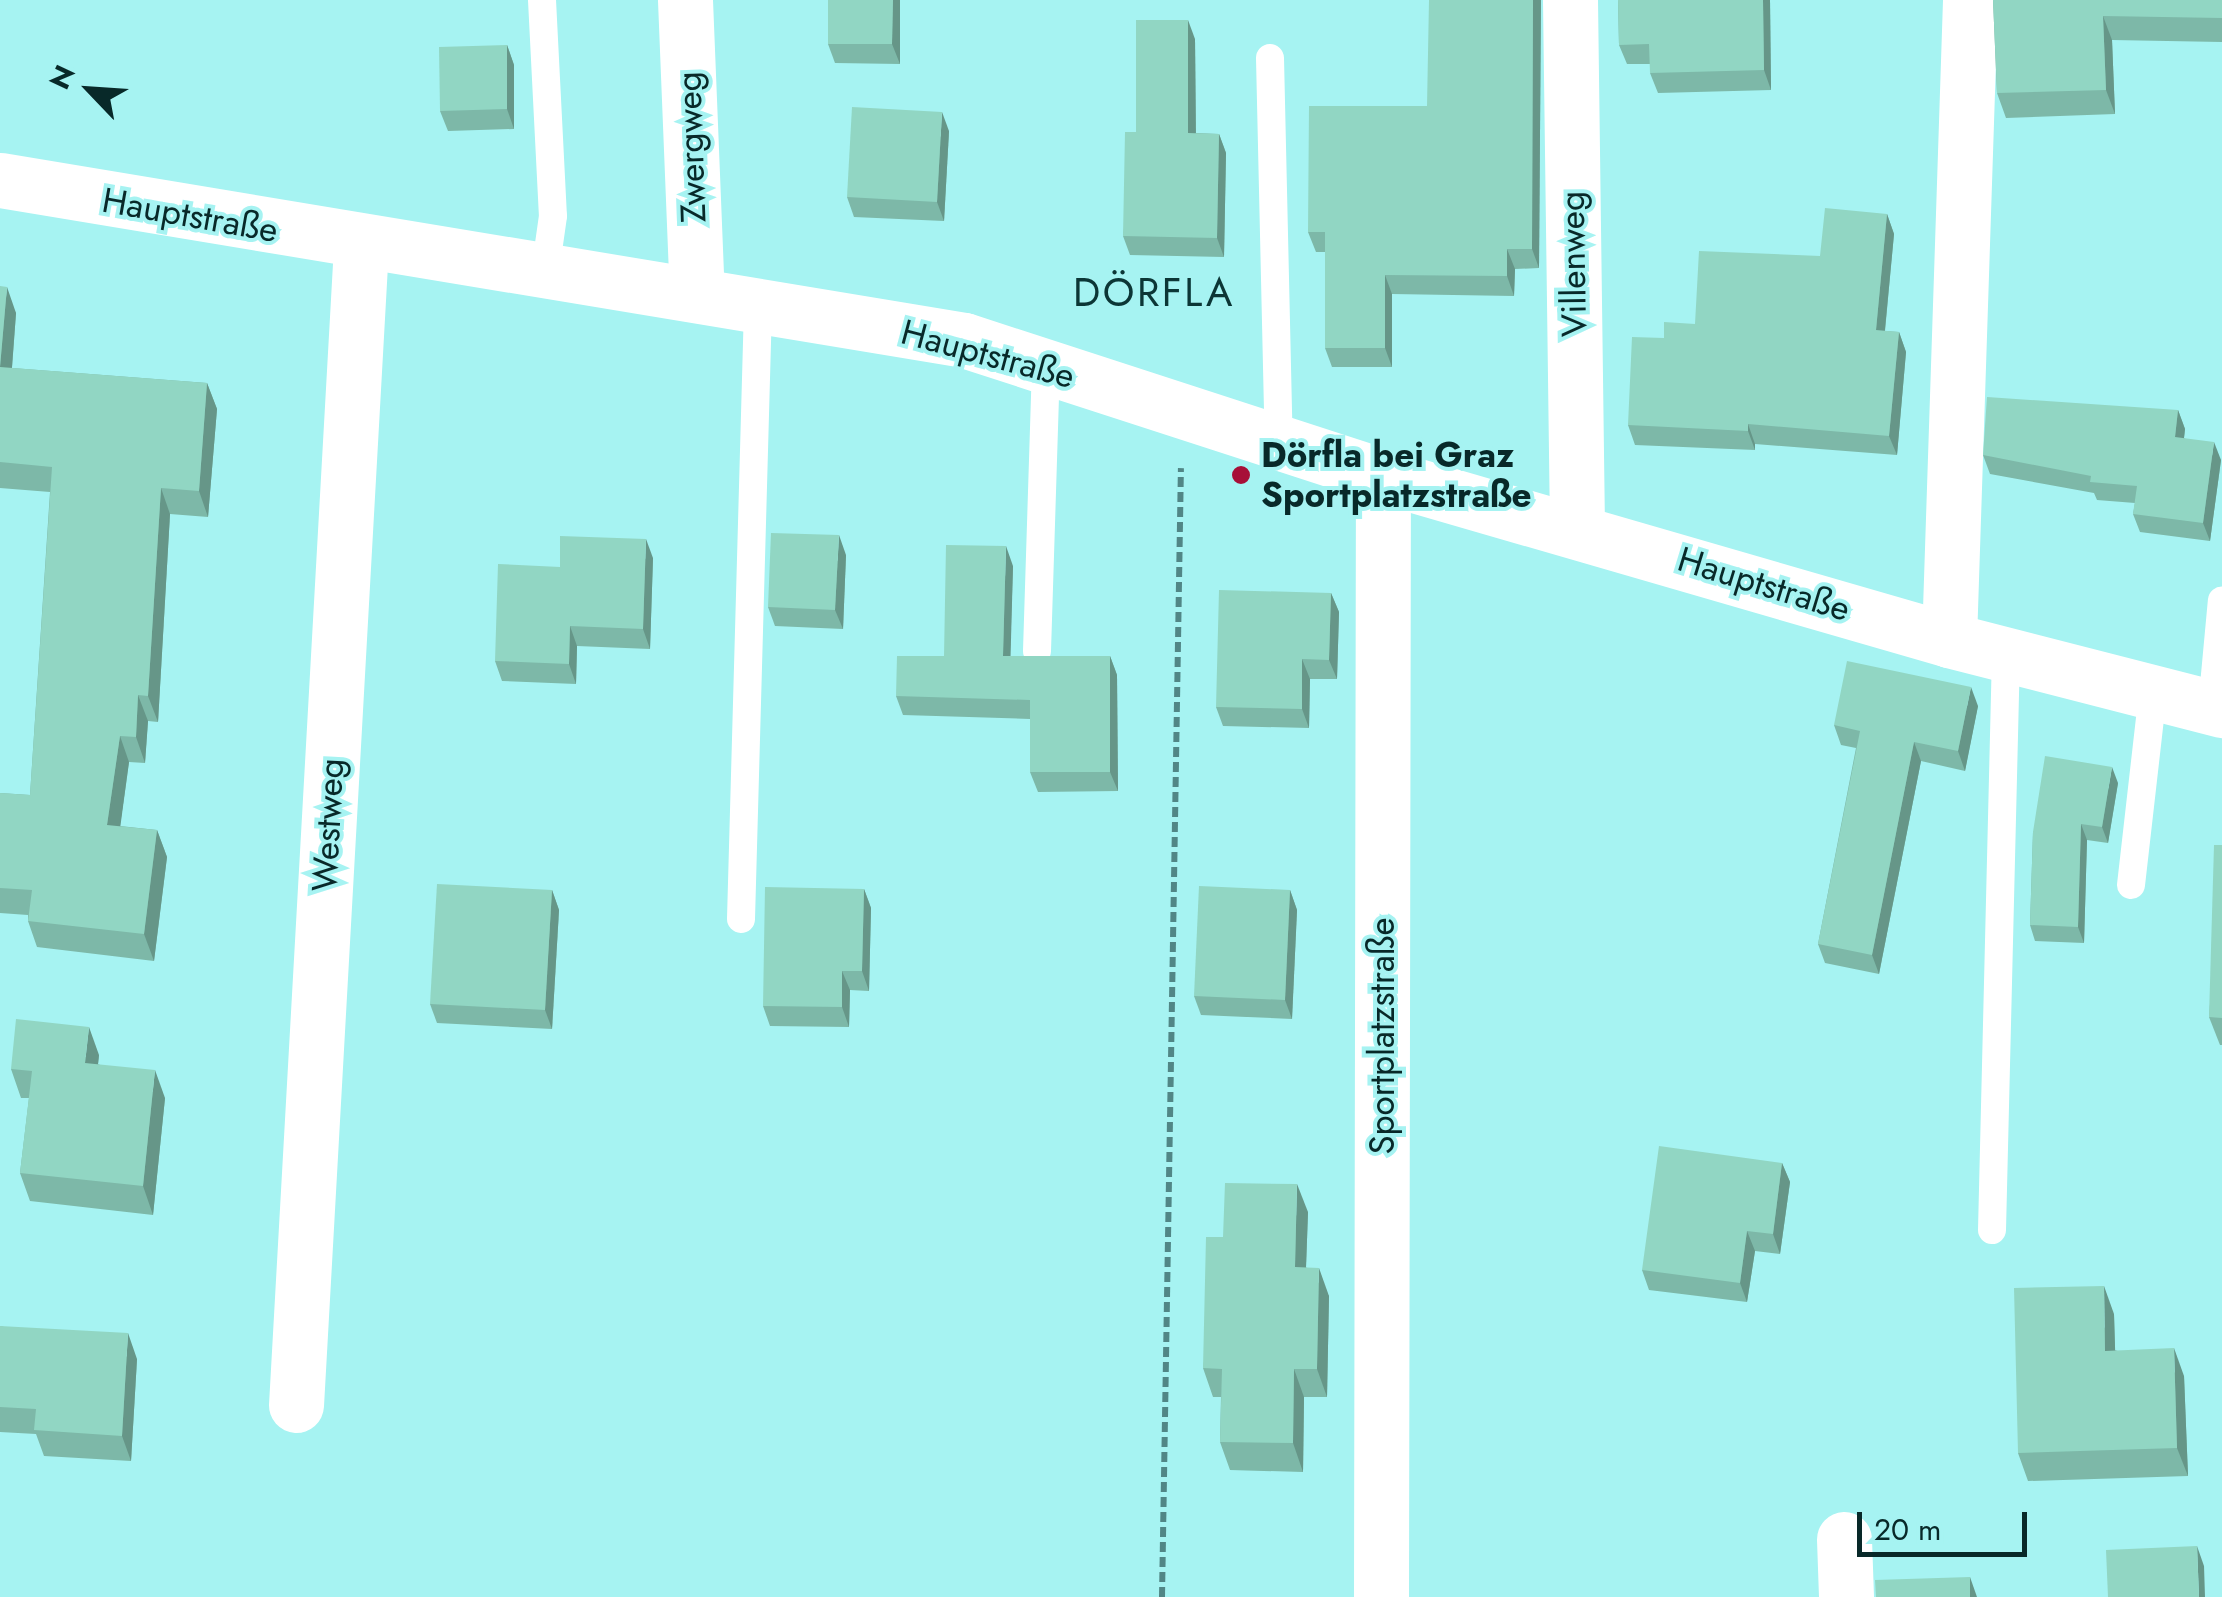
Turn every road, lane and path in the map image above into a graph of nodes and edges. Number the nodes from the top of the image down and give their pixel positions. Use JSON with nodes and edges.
{"nodes":[{"id":1,"x":542,"y":0,"type":"edge"},
{"id":2,"x":685,"y":0,"type":"edge"},
{"id":3,"x":1570,"y":0,"type":"edge"},
{"id":4,"x":1970,"y":0,"type":"edge"},
{"id":5,"x":1270,"y":58,"type":"dead end"},
{"id":6,"x":0,"y":180,"type":"edge"},
{"id":7,"x":360,"y":245,"type":"junction"},
{"id":8,"x":546,"y":272,"type":"junction"},
{"id":9,"x":697,"y":294,"type":"junction"},
{"id":10,"x":758,"y":306,"type":"junction"},
{"id":11,"x":1046,"y":368,"type":"junction"},
{"id":12,"x":1182,"y":410,"type":"junction"},
{"id":13,"x":1279,"y":442,"type":"junction"},
{"id":14,"x":1383,"y":476,"type":"junction"},
{"id":15,"x":1577,"y":529,"type":"junction"},
{"id":16,"x":2222,"y":600,"type":"edge"},
{"id":17,"x":1949,"y":640,"type":"junction"},
{"id":18,"x":1037,"y":651,"type":"edge"},
{"id":19,"x":2006,"y":654,"type":"junction"},
{"id":20,"x":2152,"y":692,"type":"junction"},
{"id":21,"x":2217,"y":708,"type":"edge"},
{"id":22,"x":2130,"y":885,"type":"dead end"},
{"id":23,"x":741,"y":919,"type":"dead end"},
{"id":24,"x":1992,"y":1230,"type":"dead end"},
{"id":25,"x":296,"y":1405,"type":"dead end"},
{"id":26,"x":1844,"y":1539,"type":"dead end"},
{"id":27,"x":1162,"y":1597,"type":"edge"},
{"id":28,"x":1381,"y":1597,"type":"edge"},
{"id":29,"x":1846,"y":1597,"type":"edge"}],
"edges":[{"from":1,"to":8,"type":"lane"},
{"from":2,"to":9,"type":"street","name":"Zwergweg"},
{"from":3,"to":15,"type":"street","name":"Villenweg"},
{"from":4,"to":17,"type":"street"},
{"from":5,"to":13,"type":"lane"},
{"from":6,"to":7,"type":"street","name":"Hauptstraße"},
{"from":7,"to":8,"type":"street","name":"Hauptstraße"},
{"from":7,"to":25,"type":"street","name":"Westweg"},
{"from":8,"to":9,"type":"street","name":"Hauptstraße"},
{"from":9,"to":10,"type":"street","name":"Hauptstraße"},
{"from":10,"to":11,"type":"street","name":"Hauptstraße"},
{"from":10,"to":23,"type":"lane"},
{"from":11,"to":12,"type":"street","name":"Hauptstraße"},
{"from":11,"to":18,"type":"lane"},
{"from":12,"to":13,"type":"street","name":"Hauptstraße"},
{"from":12,"to":27,"type":"path"},
{"from":13,"to":14,"type":"street","name":"Hauptstraße"},
{"from":14,"to":15,"type":"street","name":"Hauptstraße"},
{"from":14,"to":28,"type":"street","name":"Sportplatzstraße"},
{"from":15,"to":17,"type":"street","name":"Hauptstraße"},
{"from":16,"to":21,"type":"lane"},
{"from":17,"to":19,"type":"street","name":"Hauptstraße"},
{"from":19,"to":20,"type":"street","name":"Hauptstraße"},
{"from":19,"to":24,"type":"lane"},
{"from":20,"to":21,"type":"street","name":"Hauptstraße"},
{"from":20,"to":22,"type":"lane"},
{"from":26,"to":29,"type":"street"}]}
